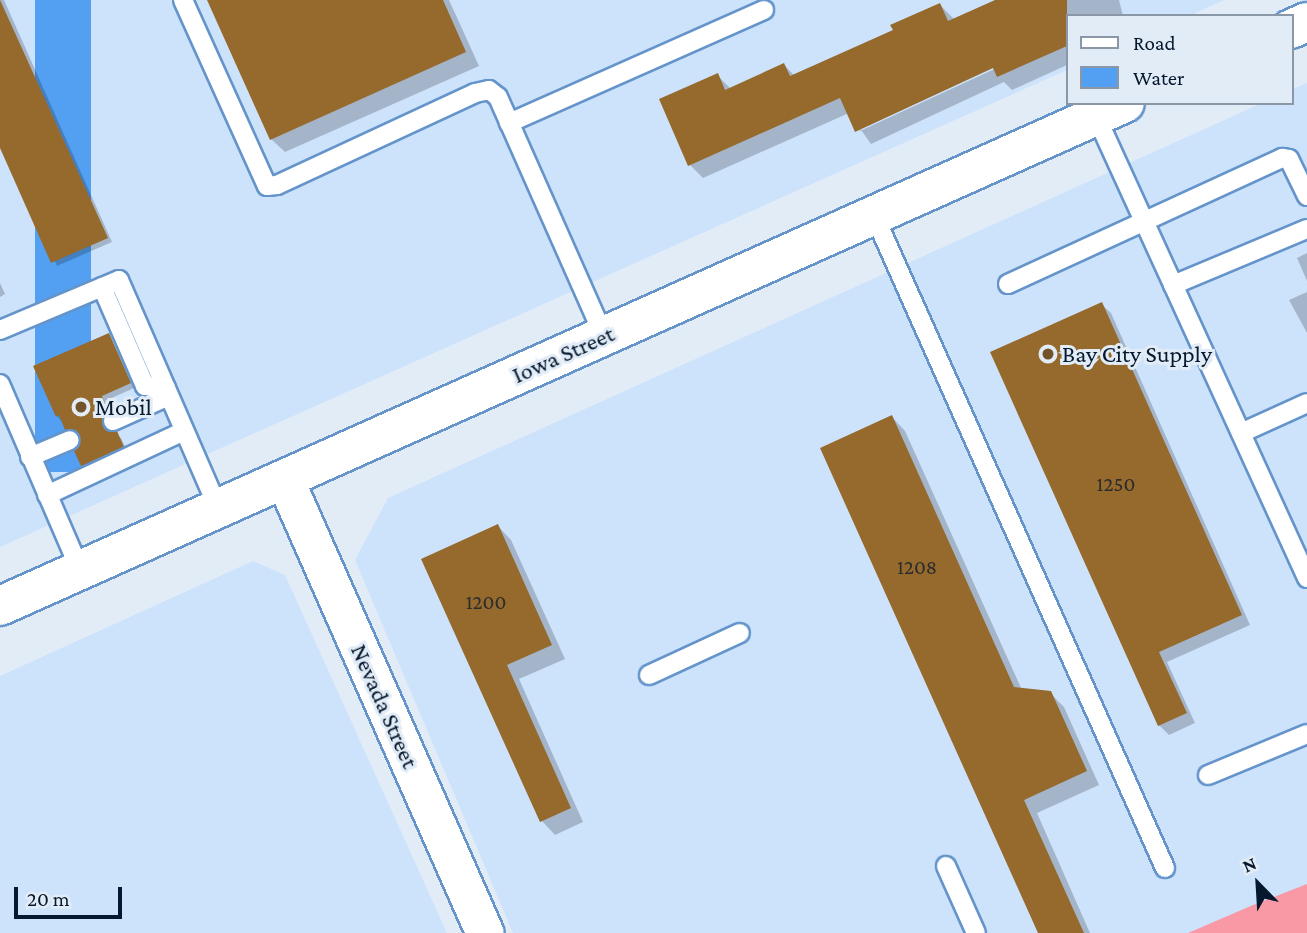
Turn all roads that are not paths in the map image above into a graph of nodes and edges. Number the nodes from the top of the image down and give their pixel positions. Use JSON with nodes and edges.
{"nodes":[{"id":1,"x":183,"y":0,"type":"edge"},
{"id":2,"x":764,"y":10,"type":"dead end"},
{"id":3,"x":1111,"y":110,"type":"edge"},
{"id":4,"x":509,"y":123,"type":"junction"},
{"id":5,"x":1307,"y":197,"type":"edge"},
{"id":6,"x":874,"y":215,"type":"junction"},
{"id":7,"x":1144,"y":223,"type":"junction"},
{"id":8,"x":1307,"y":229,"type":"edge"},
{"id":9,"x":1008,"y":284,"type":"dead end"},
{"id":10,"x":1173,"y":285,"type":"junction"},
{"id":11,"x":0,"y":330,"type":"edge"},
{"id":12,"x":604,"y":336,"type":"junction"},
{"id":13,"x":0,"y":384,"type":"edge"},
{"id":14,"x":167,"y":392,"type":"junction"},
{"id":15,"x":1307,"y":403,"type":"edge"},
{"id":16,"x":7,"y":419,"type":"edge"},
{"id":17,"x":113,"y":421,"type":"dead end"},
{"id":18,"x":184,"y":431,"type":"junction"},
{"id":19,"x":1241,"y":433,"type":"junction"},
{"id":20,"x":70,"y":440,"type":"dead end"},
{"id":21,"x":30,"y":457,"type":"junction"},
{"id":22,"x":284,"y":478,"type":"junction"},
{"id":23,"x":47,"y":495,"type":"junction"},
{"id":24,"x":218,"y":508,"type":"junction"},
{"id":25,"x":80,"y":570,"type":"junction"},
{"id":26,"x":1307,"y":578,"type":"edge"},
{"id":27,"x":0,"y":606,"type":"edge"},
{"id":28,"x":740,"y":632,"type":"dead end"},
{"id":29,"x":649,"y":675,"type":"dead end"},
{"id":30,"x":1307,"y":734,"type":"edge"},
{"id":31,"x":1208,"y":775,"type":"dead end"},
{"id":32,"x":946,"y":866,"type":"dead end"},
{"id":33,"x":1165,"y":868,"type":"dead end"},
{"id":34,"x":485,"y":933,"type":"edge"},
{"id":35,"x":976,"y":933,"type":"edge"}],
"edges":[{"from":1,"to":4,"type":"lane"},
{"from":2,"to":4,"type":"lane"},
{"from":3,"to":6,"type":"main road","name":"Iowa Street"},
{"from":3,"to":7,"type":"lane"},
{"from":4,"to":12,"type":"lane"},
{"from":5,"to":7,"type":"lane"},
{"from":6,"to":12,"type":"main road","name":"Iowa Street"},
{"from":6,"to":33,"type":"lane"},
{"from":7,"to":9,"type":"lane"},
{"from":7,"to":10,"type":"lane"},
{"from":8,"to":10,"type":"lane"},
{"from":10,"to":19,"type":"lane"},
{"from":11,"to":14,"type":"lane"},
{"from":12,"to":22,"type":"main road","name":"Iowa Street"},
{"from":13,"to":16,"type":"lane"},
{"from":14,"to":17,"type":"lane"},
{"from":14,"to":18,"type":"lane"},
{"from":15,"to":19,"type":"lane"},
{"from":16,"to":21,"type":"lane"},
{"from":18,"to":23,"type":"lane"},
{"from":18,"to":24,"type":"lane"},
{"from":19,"to":26,"type":"lane"},
{"from":20,"to":21,"type":"lane"},
{"from":21,"to":23,"type":"lane"},
{"from":22,"to":24,"type":"main road","name":"Iowa Street"},
{"from":22,"to":34,"type":"street","name":"Nevada Street"},
{"from":23,"to":25,"type":"lane"},
{"from":24,"to":25,"type":"main road","name":"Iowa Street"},
{"from":25,"to":27,"type":"main road","name":"Iowa Street"},
{"from":28,"to":29,"type":"lane"},
{"from":30,"to":31,"type":"lane"},
{"from":32,"to":35,"type":"lane"}]}
